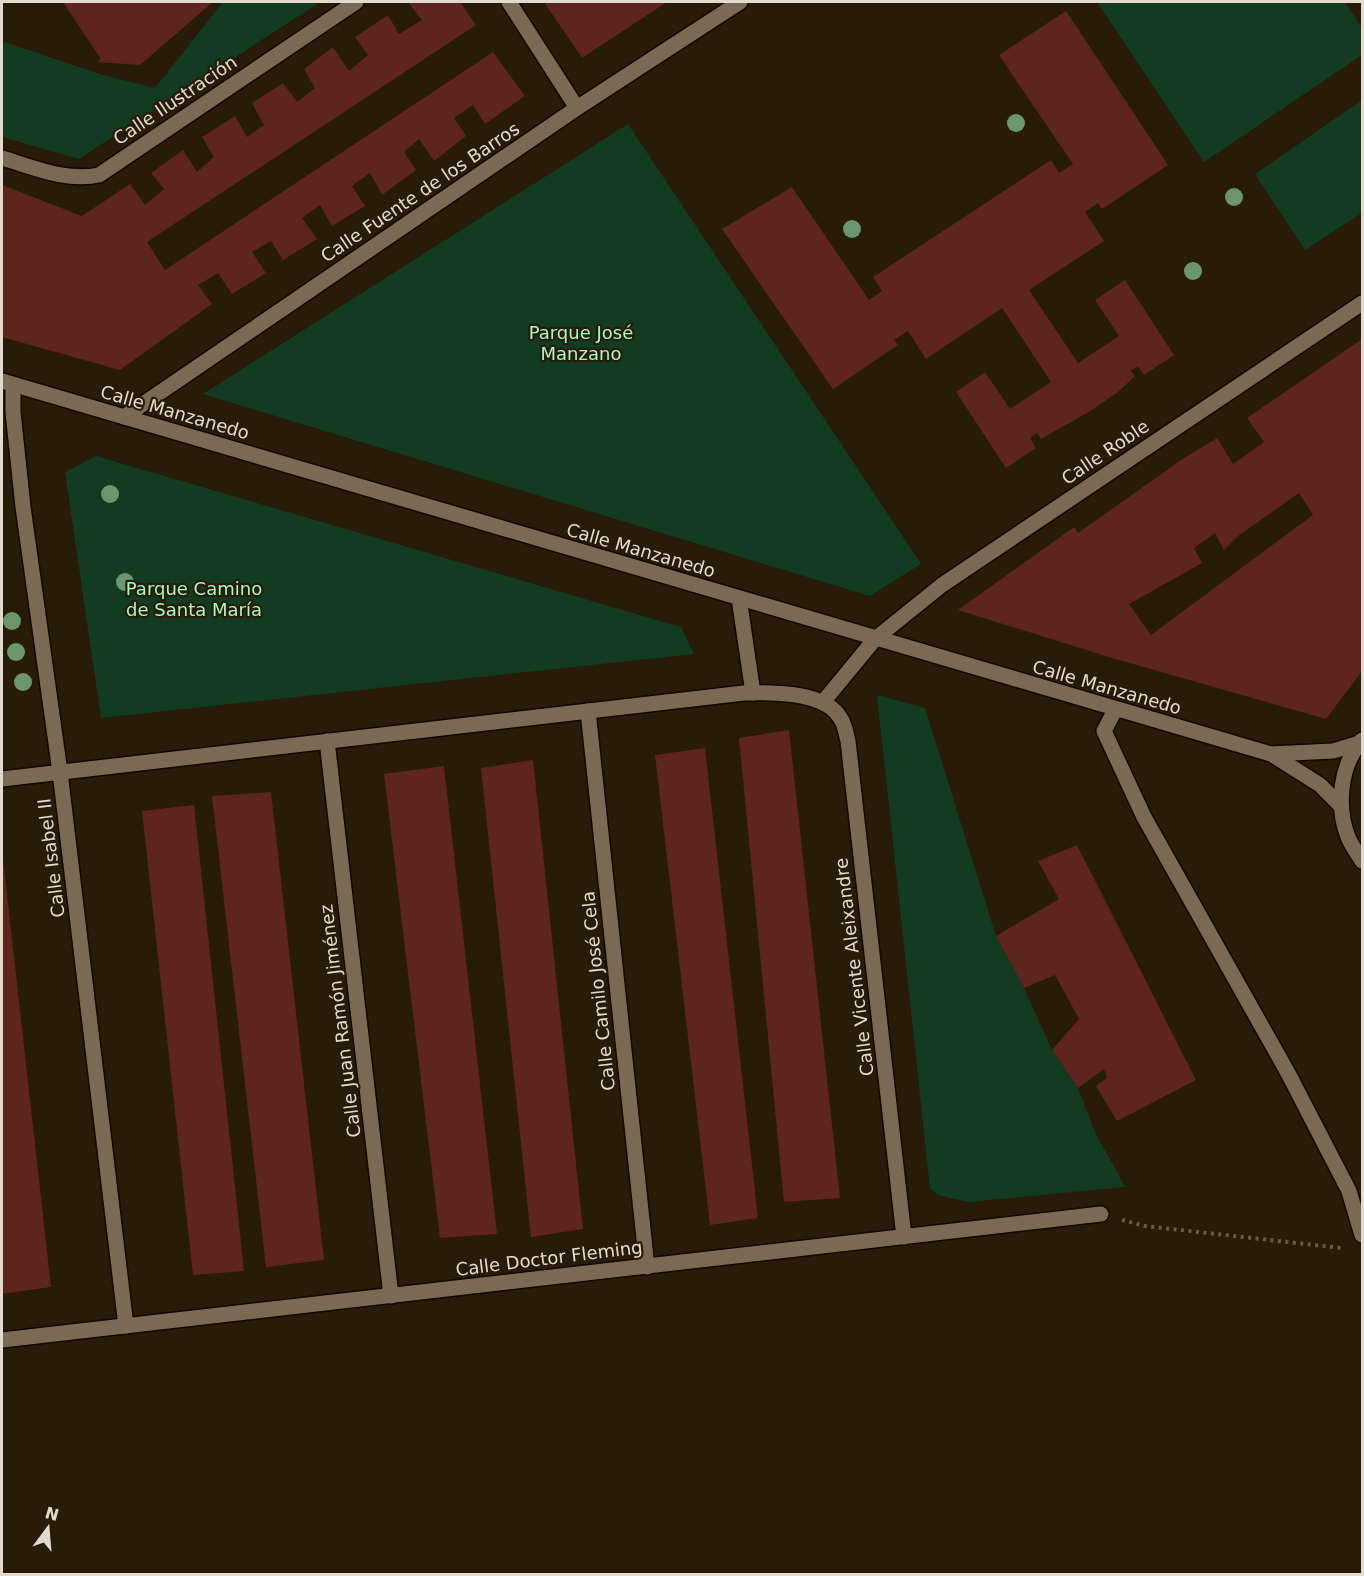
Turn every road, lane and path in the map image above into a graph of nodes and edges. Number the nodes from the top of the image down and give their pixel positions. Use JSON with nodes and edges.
{"nodes":[{"id":1,"x":356,"y":2,"type":"edge"},
{"id":2,"x":509,"y":2,"type":"edge"},
{"id":3,"x":740,"y":2,"type":"edge"},
{"id":4,"x":577,"y":108,"type":"junction"},
{"id":5,"x":2,"y":158,"type":"edge"},
{"id":6,"x":1362,"y":303,"type":"edge"},
{"id":7,"x":7,"y":383,"type":"edge"},
{"id":8,"x":123,"y":417,"type":"junction"},
{"id":9,"x":739,"y":598,"type":"junction"},
{"id":10,"x":875,"y":639,"type":"junction"},
{"id":11,"x":753,"y":693,"type":"junction"},
{"id":12,"x":823,"y":702,"type":"junction"},
{"id":13,"x":1115,"y":710,"type":"junction"},
{"id":14,"x":588,"y":711,"type":"junction"},
{"id":15,"x":327,"y":741,"type":"junction"},
{"id":16,"x":1361,"y":741,"type":"edge"},
{"id":17,"x":1271,"y":754,"type":"junction"},
{"id":18,"x":60,"y":772,"type":"junction"},
{"id":19,"x":2,"y":779,"type":"edge"},
{"id":20,"x":1341,"y":806,"type":"junction"},
{"id":21,"x":1362,"y":861,"type":"edge"},
{"id":22,"x":1101,"y":1214,"type":"joint"},
{"id":23,"x":1362,"y":1235,"type":"edge"},
{"id":24,"x":904,"y":1237,"type":"junction"},
{"id":25,"x":1351,"y":1250,"type":"dead end"},
{"id":26,"x":647,"y":1267,"type":"junction"},
{"id":27,"x":391,"y":1296,"type":"junction"},
{"id":28,"x":126,"y":1326,"type":"junction"},
{"id":29,"x":2,"y":1340,"type":"edge"}],
"edges":[{"from":1,"to":5,"type":"street","name":"Calle Ilustración"},
{"from":2,"to":4,"type":"street"},
{"from":3,"to":4,"type":"street","name":"Calle Fuente de los Barros"},
{"from":4,"to":8,"type":"street","name":"Calle Fuente de los Barros"},
{"from":6,"to":10,"type":"street","name":"Calle Roble"},
{"from":7,"to":8,"type":"street","name":"Calle Manzanedo"},
{"from":7,"to":18,"type":"street","name":"Calle Isabel II"},
{"from":8,"to":9,"type":"street","name":"Calle Manzanedo"},
{"from":9,"to":10,"type":"street","name":"Calle Manzanedo"},
{"from":9,"to":11,"type":"street"},
{"from":10,"to":12,"type":"street","name":"Calle Roble"},
{"from":10,"to":13,"type":"street","name":"Calle Manzanedo"},
{"from":11,"to":12,"type":"street"},
{"from":11,"to":14,"type":"street"},
{"from":12,"to":24,"type":"street","name":"Calle Vicente Aleixandre"},
{"from":13,"to":17,"type":"street","name":"Calle Manzanedo"},
{"from":13,"to":23,"type":"street"},
{"from":14,"to":15,"type":"street"},
{"from":14,"to":26,"type":"street","name":"Calle Camilo José Cela"},
{"from":15,"to":18,"type":"street"},
{"from":15,"to":27,"type":"street","name":"Calle Juan Ramón Jiménez"},
{"from":16,"to":17,"type":"street","name":"Calle Manzanedo"},
{"from":16,"to":20,"type":"street"},
{"from":17,"to":20,"type":"street","name":"Calle Manzanedo"},
{"from":18,"to":19,"type":"street"},
{"from":18,"to":28,"type":"street","name":"Calle Isabel II"},
{"from":20,"to":21,"type":"street"},
{"from":22,"to":24,"type":"street","name":"Calle Doctor Fleming"},
{"from":22,"to":25,"type":"path"},
{"from":24,"to":26,"type":"street","name":"Calle Doctor Fleming"},
{"from":26,"to":27,"type":"street","name":"Calle Doctor Fleming"},
{"from":27,"to":28,"type":"street","name":"Calle Doctor Fleming"},
{"from":28,"to":29,"type":"street","name":"Calle Doctor Fleming"}]}
